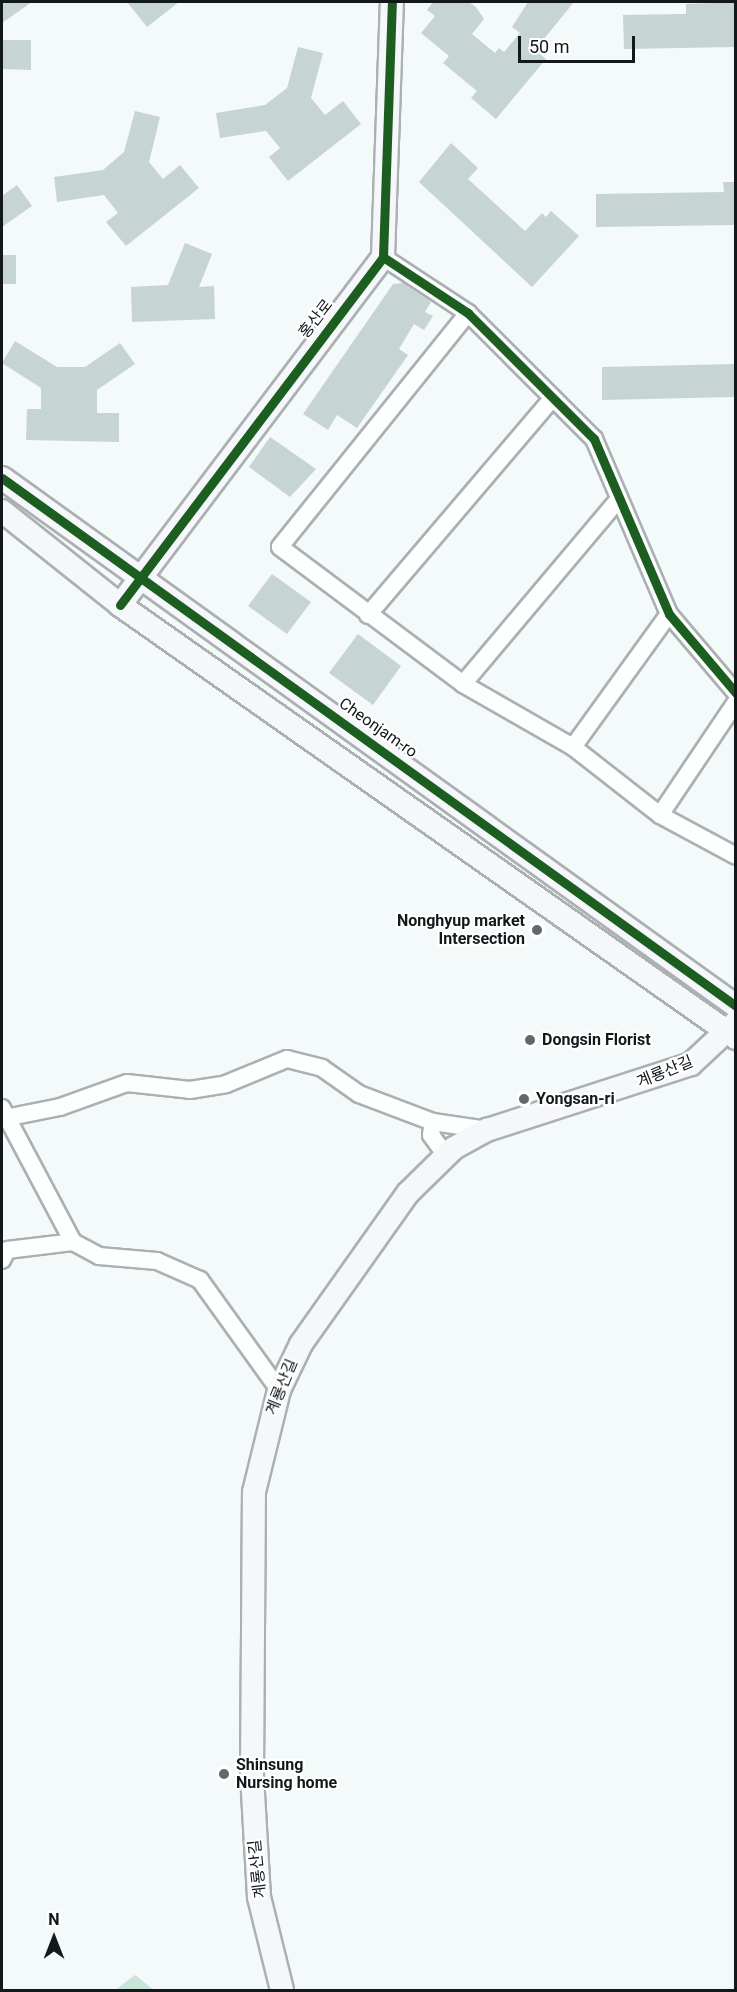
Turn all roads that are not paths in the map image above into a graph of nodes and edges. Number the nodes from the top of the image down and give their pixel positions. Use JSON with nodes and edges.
{"nodes":[{"id":1,"x":392,"y":2,"type":"edge"},
{"id":2,"x":383,"y":257,"type":"junction"},
{"id":3,"x":468,"y":313,"type":"junction"},
{"id":4,"x":553,"y":398,"type":"junction"},
{"id":5,"x":2,"y":478,"type":"edge"},
{"id":6,"x":619,"y":499,"type":"junction"},
{"id":7,"x":2,"y":511,"type":"edge"},
{"id":8,"x":143,"y":581,"type":"junction"},
{"id":9,"x":120,"y":605,"type":"junction"},
{"id":10,"x":669,"y":614,"type":"junction"},
{"id":11,"x":368,"y":615,"type":"junction"},
{"id":12,"x":463,"y":684,"type":"junction"},
{"id":13,"x":735,"y":693,"type":"edge"},
{"id":14,"x":735,"y":702,"type":"edge"},
{"id":15,"x":573,"y":747,"type":"junction"},
{"id":16,"x":660,"y":815,"type":"junction"},
{"id":17,"x":735,"y":856,"type":"edge"},
{"id":18,"x":735,"y":1006,"type":"edge"},
{"id":19,"x":733,"y":1030,"type":"edge"},
{"id":20,"x":6,"y":1112,"type":"edge"},
{"id":21,"x":433,"y":1122,"type":"junction"},
{"id":22,"x":487,"y":1130,"type":"junction"},
{"id":23,"x":446,"y":1156,"type":"junction"},
{"id":24,"x":73,"y":1242,"type":"junction"},
{"id":25,"x":2,"y":1260,"type":"edge"},
{"id":26,"x":279,"y":1390,"type":"junction"},
{"id":27,"x":282,"y":1990,"type":"edge"}],
"edges":[{"from":1,"to":2,"type":"street"},
{"from":2,"to":3,"type":"street"},
{"from":2,"to":8,"type":"street","name":"홍산로"},
{"from":3,"to":4,"type":"street"},
{"from":3,"to":11,"type":"street"},
{"from":4,"to":6,"type":"street"},
{"from":4,"to":11,"type":"street"},
{"from":5,"to":8,"type":"street","name":"Cheonjam-ro"},
{"from":6,"to":10,"type":"street"},
{"from":6,"to":12,"type":"street"},
{"from":7,"to":9,"type":"street"},
{"from":8,"to":9,"type":"street","name":"홍산로"},
{"from":8,"to":18,"type":"street","name":"Cheonjam-ro"},
{"from":9,"to":19,"type":"street"},
{"from":10,"to":13,"type":"street"},
{"from":10,"to":15,"type":"street"},
{"from":11,"to":12,"type":"street"},
{"from":12,"to":15,"type":"street"},
{"from":14,"to":16,"type":"street"},
{"from":15,"to":16,"type":"street"},
{"from":16,"to":17,"type":"street"},
{"from":19,"to":22,"type":"street","name":"계룡산길"},
{"from":20,"to":21,"type":"street"},
{"from":20,"to":24,"type":"street"},
{"from":21,"to":22,"type":"street"},
{"from":21,"to":23,"type":"street"},
{"from":22,"to":23,"type":"street","name":"계룡산길"},
{"from":23,"to":26,"type":"street","name":"계룡산길"},
{"from":24,"to":25,"type":"street"},
{"from":24,"to":26,"type":"street"},
{"from":26,"to":27,"type":"street","name":"계룡산길"}]}
